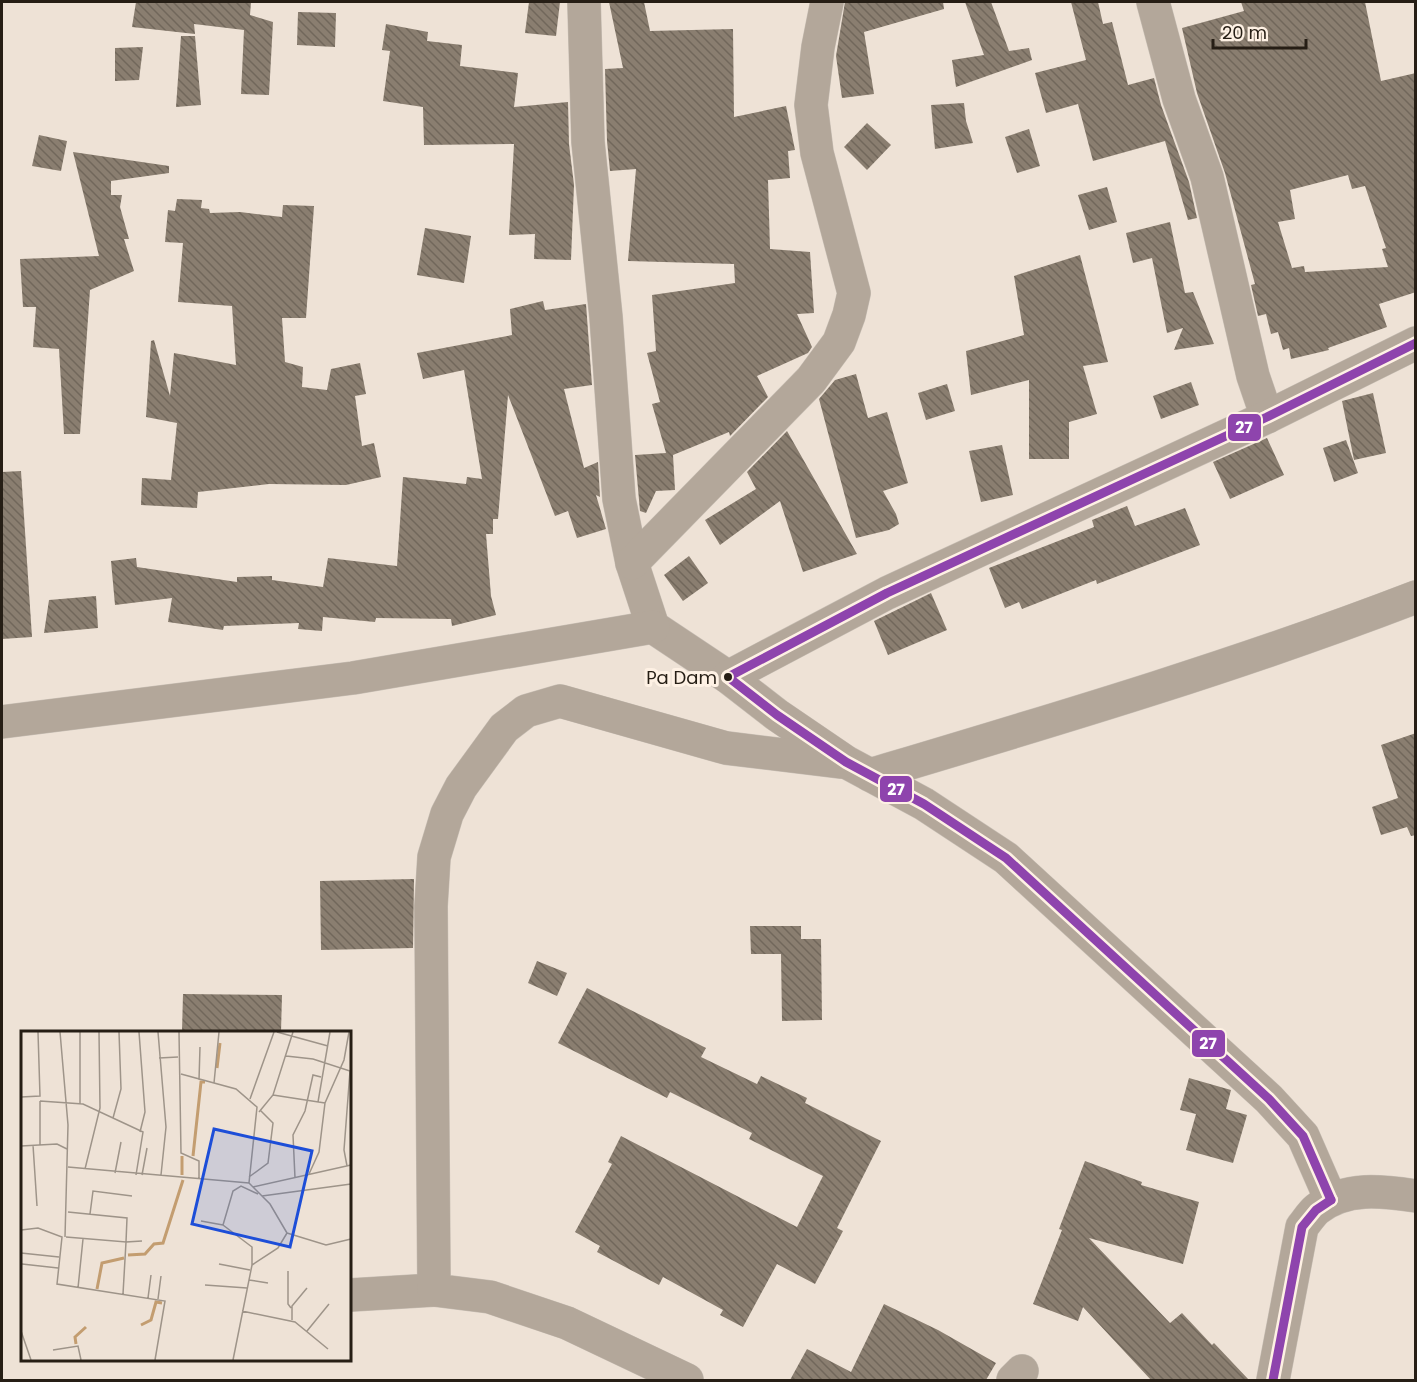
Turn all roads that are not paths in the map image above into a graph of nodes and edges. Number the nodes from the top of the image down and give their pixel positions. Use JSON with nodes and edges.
{"nodes":[{"id":1,"x":585,"y":2,"type":"edge"},
{"id":2,"x":827,"y":2,"type":"edge"},
{"id":3,"x":1153,"y":2,"type":"edge"},
{"id":4,"x":1416,"y":343,"type":"edge"},
{"id":5,"x":1267,"y":417,"type":"junction"},
{"id":6,"x":632,"y":563,"type":"junction"},
{"id":7,"x":1416,"y":597,"type":"edge"},
{"id":8,"x":653,"y":627,"type":"junction"},
{"id":9,"x":728,"y":677,"type":"junction"},
{"id":10,"x":2,"y":722,"type":"edge"},
{"id":11,"x":858,"y":768,"type":"junction"},
{"id":12,"x":1416,"y":1196,"type":"edge"},
{"id":13,"x":1331,"y":1200,"type":"junction"},
{"id":14,"x":435,"y":1290,"type":"junction"},
{"id":15,"x":351,"y":1295,"type":"edge"},
{"id":16,"x":687,"y":1380,"type":"edge"},
{"id":17,"x":1273,"y":1380,"type":"edge"}],
"edges":[{"from":1,"to":6,"type":"street"},
{"from":2,"to":6,"type":"street"},
{"from":3,"to":5,"type":"street"},
{"from":4,"to":5,"type":"street"},
{"from":5,"to":9,"type":"street"},
{"from":6,"to":8,"type":"street"},
{"from":7,"to":11,"type":"street"},
{"from":8,"to":9,"type":"street"},
{"from":8,"to":10,"type":"street"},
{"from":9,"to":11,"type":"street"},
{"from":11,"to":13,"type":"street"},
{"from":11,"to":14,"type":"street"},
{"from":12,"to":13,"type":"street"},
{"from":13,"to":17,"type":"street"},
{"from":14,"to":15,"type":"street"},
{"from":14,"to":16,"type":"street"}]}
